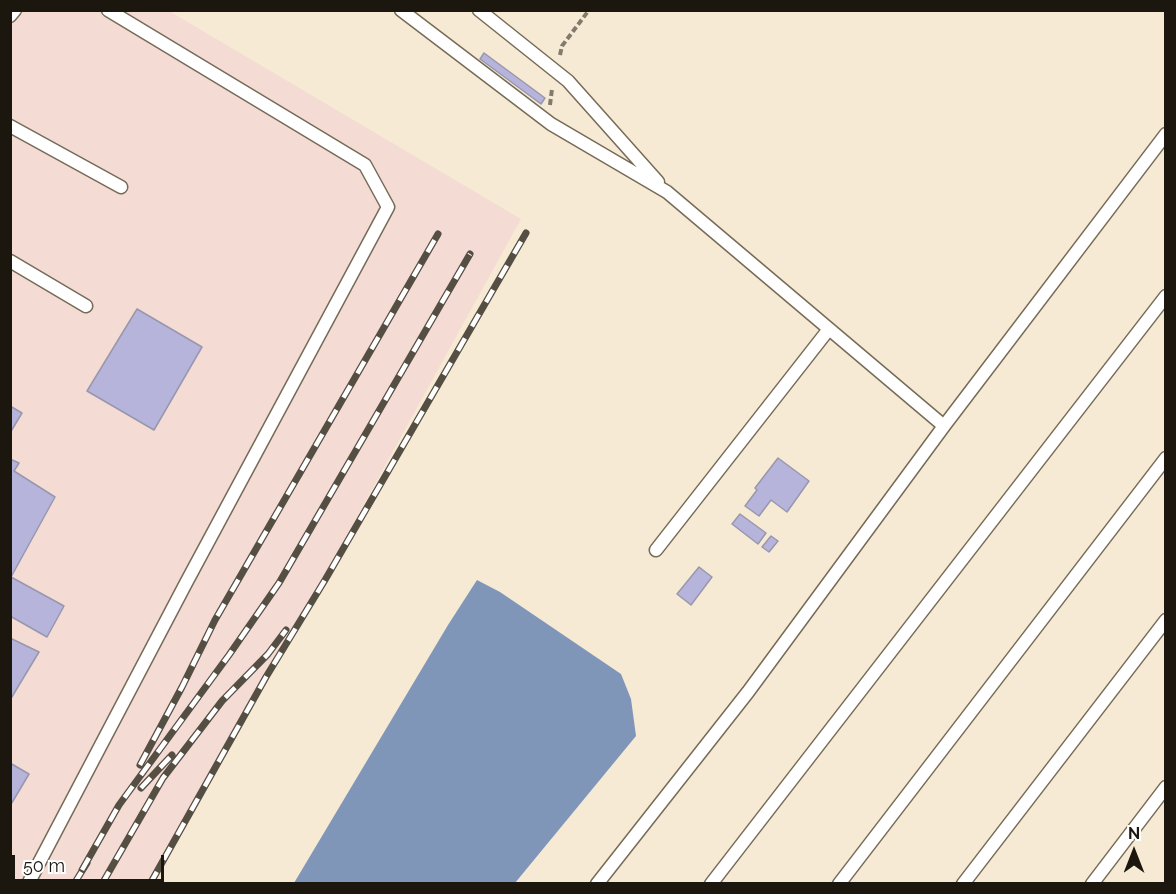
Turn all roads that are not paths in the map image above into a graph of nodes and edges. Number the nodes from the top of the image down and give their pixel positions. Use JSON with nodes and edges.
{"nodes":[{"id":1,"x":15,"y":10,"type":"edge"},
{"id":2,"x":108,"y":10,"type":"edge"},
{"id":3,"x":401,"y":10,"type":"edge"},
{"id":4,"x":479,"y":10,"type":"edge"},
{"id":5,"x":10,"y":16,"type":"edge"},
{"id":6,"x":10,"y":126,"type":"edge"},
{"id":7,"x":1166,"y":134,"type":"edge"},
{"id":8,"x":122,"y":187,"type":"dead end"},
{"id":9,"x":667,"y":192,"type":"junction"},
{"id":10,"x":10,"y":261,"type":"edge"},
{"id":11,"x":1166,"y":296,"type":"edge"},
{"id":12,"x":86,"y":306,"type":"dead end"},
{"id":13,"x":829,"y":329,"type":"junction"},
{"id":14,"x":944,"y":426,"type":"junction"},
{"id":15,"x":1166,"y":458,"type":"edge"},
{"id":16,"x":656,"y":550,"type":"dead end"},
{"id":17,"x":1166,"y":620,"type":"edge"},
{"id":18,"x":1166,"y":787,"type":"edge"},
{"id":19,"x":28,"y":884,"type":"edge"},
{"id":20,"x":597,"y":884,"type":"edge"},
{"id":21,"x":711,"y":884,"type":"edge"},
{"id":22,"x":839,"y":884,"type":"edge"},
{"id":23,"x":963,"y":884,"type":"edge"},
{"id":24,"x":1092,"y":884,"type":"edge"}],
"edges":[{"from":1,"to":5,"type":"lane"},
{"from":2,"to":19,"type":"lane"},
{"from":3,"to":9,"type":"lane"},
{"from":4,"to":9,"type":"lane"},
{"from":6,"to":8,"type":"lane"},
{"from":7,"to":14,"type":"lane"},
{"from":9,"to":13,"type":"lane"},
{"from":10,"to":12,"type":"lane"},
{"from":11,"to":21,"type":"lane"},
{"from":13,"to":14,"type":"lane"},
{"from":13,"to":16,"type":"lane"},
{"from":14,"to":20,"type":"lane"},
{"from":15,"to":22,"type":"lane"},
{"from":17,"to":23,"type":"lane"},
{"from":18,"to":24,"type":"lane"}]}
